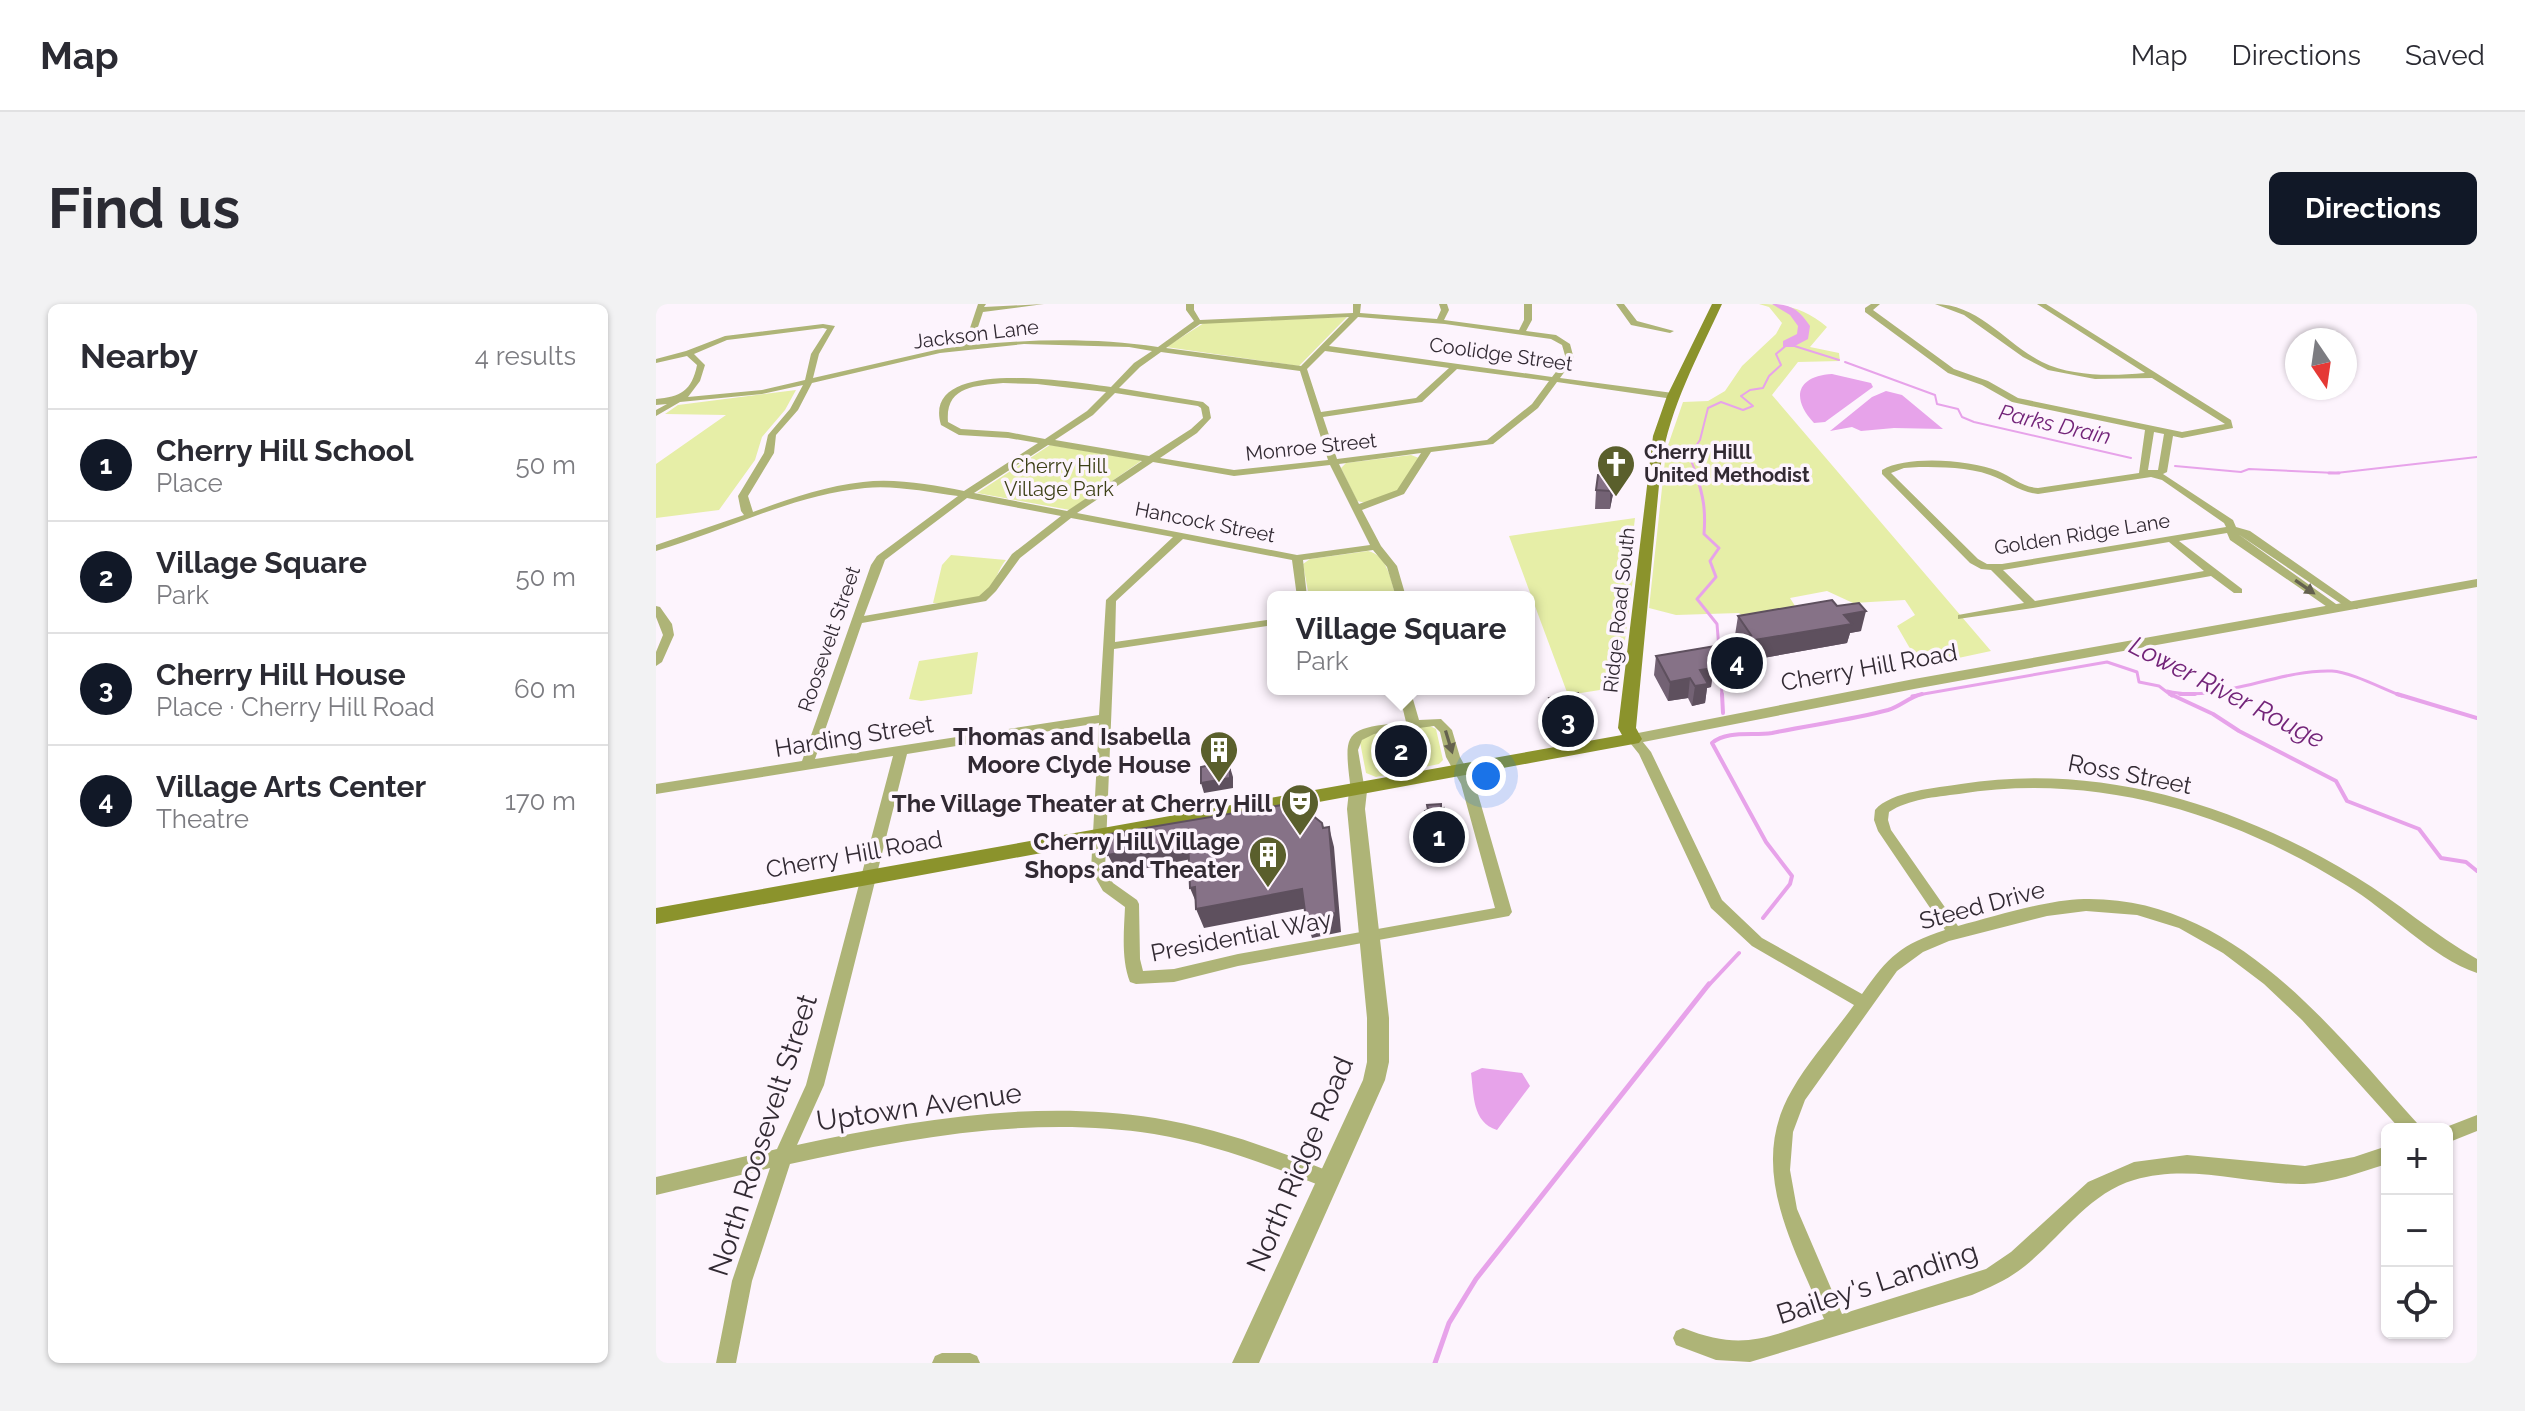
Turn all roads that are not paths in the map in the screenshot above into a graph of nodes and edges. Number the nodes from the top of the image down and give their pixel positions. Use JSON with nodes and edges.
{"nodes":[{"id":1,"x":1040,"y":304,"type":"edge"},
{"id":2,"x":1190,"y":304,"type":"edge"},
{"id":3,"x":1357,"y":304,"type":"edge"},
{"id":4,"x":1443,"y":304,"type":"edge"},
{"id":5,"x":1528,"y":304,"type":"edge"},
{"id":6,"x":1620,"y":304,"type":"edge"},
{"id":7,"x":1717,"y":304,"type":"edge"},
{"id":8,"x":1876,"y":304,"type":"edge"},
{"id":9,"x":1939,"y":304,"type":"edge"},
{"id":10,"x":2041,"y":304,"type":"edge"},
{"id":11,"x":981,"y":307,"type":"edge"},
{"id":12,"x":1356,"y":315,"type":"junction"},
{"id":13,"x":1198,"y":322,"type":"junction"},
{"id":14,"x":1439,"y":322,"type":"junction"},
{"id":15,"x":1670,"y":331,"type":"dead end"},
{"id":16,"x":1521,"y":333,"type":"junction"},
{"id":17,"x":968,"y":347,"type":"junction"},
{"id":18,"x":1324,"y":348,"type":"junction"},
{"id":19,"x":1159,"y":349,"type":"junction"},
{"id":20,"x":689,"y":353,"type":"junction"},
{"id":21,"x":656,"y":361,"type":"edge"},
{"id":22,"x":1455,"y":366,"type":"junction"},
{"id":23,"x":1303,"y":369,"type":"junction"},
{"id":24,"x":2154,"y":375,"type":"junction"},
{"id":25,"x":1556,"y":380,"type":"junction"},
{"id":26,"x":808,"y":383,"type":"junction"},
{"id":27,"x":1111,"y":391,"type":"junction"},
{"id":28,"x":1673,"y":396,"type":"junction"},
{"id":29,"x":677,"y":400,"type":"junction"},
{"id":30,"x":656,"y":402,"type":"edge"},
{"id":31,"x":656,"y":413,"type":"edge"},
{"id":32,"x":1318,"y":415,"type":"junction"},
{"id":33,"x":2150,"y":429,"type":"junction"},
{"id":34,"x":2169,"y":433,"type":"junction"},
{"id":35,"x":1047,"y":441,"type":"junction"},
{"id":36,"x":1427,"y":451,"type":"junction"},
{"id":37,"x":1151,"y":459,"type":"junction"},
{"id":38,"x":1333,"y":462,"type":"junction"},
{"id":39,"x":2152,"y":475,"type":"junction"},
{"id":40,"x":965,"y":495,"type":"junction"},
{"id":41,"x":1357,"y":508,"type":"junction"},
{"id":42,"x":751,"y":515,"type":"junction"},
{"id":43,"x":1068,"y":515,"type":"junction"},
{"id":44,"x":2231,"y":529,"type":"junction"},
{"id":45,"x":1180,"y":536,"type":"junction"},
{"id":46,"x":2171,"y":539,"type":"junction"},
{"id":47,"x":1376,"y":547,"type":"junction"},
{"id":48,"x":656,"y":548,"type":"edge"},
{"id":49,"x":1297,"y":558,"type":"junction"},
{"id":50,"x":2288,"y":562,"type":"junction"},
{"id":51,"x":2273,"y":565,"type":"junction"},
{"id":52,"x":1995,"y":568,"type":"junction"},
{"id":53,"x":2209,"y":569,"type":"junction"},
{"id":54,"x":2477,"y":583,"type":"edge"},
{"id":55,"x":1301,"y":591,"type":"edge"},
{"id":56,"x":1399,"y":591,"type":"edge"},
{"id":57,"x":2238,"y":591,"type":"dead end"},
{"id":58,"x":2033,"y":605,"type":"junction"},
{"id":59,"x":2353,"y":607,"type":"junction"},
{"id":60,"x":656,"y":609,"type":"edge"},
{"id":61,"x":2337,"y":609,"type":"junction"},
{"id":62,"x":1962,"y":617,"type":"dead end"},
{"id":63,"x":858,"y":620,"type":"junction"},
{"id":64,"x":1267,"y":623,"type":"edge"},
{"id":65,"x":1110,"y":646,"type":"junction"},
{"id":66,"x":656,"y":662,"type":"edge"},
{"id":67,"x":1406,"y":695,"type":"edge"},
{"id":68,"x":1105,"y":718,"type":"junction"},
{"id":69,"x":1413,"y":723,"type":"junction"},
{"id":70,"x":1633,"y":739,"type":"junction"},
{"id":71,"x":901,"y":751,"type":"junction"},
{"id":72,"x":807,"y":765,"type":"junction"},
{"id":73,"x":1461,"y":771,"type":"junction"},
{"id":74,"x":1358,"y":791,"type":"junction"},
{"id":75,"x":657,"y":792,"type":"edge"},
{"id":76,"x":1100,"y":836,"type":"junction"},
{"id":77,"x":866,"y":879,"type":"junction"},
{"id":78,"x":656,"y":916,"type":"edge"},
{"id":79,"x":1955,"y":933,"type":"junction"},
{"id":80,"x":1369,"y":936,"type":"junction"},
{"id":81,"x":2477,"y":967,"type":"edge"},
{"id":82,"x":1863,"y":1002,"type":"junction"},
{"id":83,"x":2405,"y":1123,"type":"edge"},
{"id":84,"x":2477,"y":1123,"type":"edge"},
{"id":85,"x":2453,"y":1133,"type":"edge"},
{"id":86,"x":783,"y":1156,"type":"junction"},
{"id":87,"x":2381,"y":1157,"type":"edge"},
{"id":88,"x":1329,"y":1180,"type":"junction"},
{"id":89,"x":656,"y":1186,"type":"edge"},
{"id":90,"x":1837,"y":1326,"type":"junction"},
{"id":91,"x":1683,"y":1338,"type":"dead end"},
{"id":92,"x":726,"y":1363,"type":"edge"},
{"id":93,"x":942,"y":1363,"type":"edge"},
{"id":94,"x":970,"y":1363,"type":"edge"},
{"id":95,"x":1245,"y":1363,"type":"edge"}],
"edges":[{"from":1,"to":11,"type":"street"},
{"from":2,"to":13,"type":"street"},
{"from":3,"to":12,"type":"street"},
{"from":4,"to":14,"type":"street"},
{"from":5,"to":16,"type":"street"},
{"from":6,"to":15,"type":"street"},
{"from":7,"to":28,"type":"main road","name":"Ridge Road South"},
{"from":8,"to":33,"type":"street"},
{"from":9,"to":24,"type":"street"},
{"from":10,"to":24,"type":"street"},
{"from":11,"to":17,"type":"street"},
{"from":12,"to":13,"type":"street"},
{"from":12,"to":14,"type":"street"},
{"from":12,"to":18,"type":"street"},
{"from":13,"to":19,"type":"street","name":"Roosevelt Street"},
{"from":14,"to":16,"type":"street"},
{"from":16,"to":25,"type":"street"},
{"from":17,"to":19,"type":"street","name":"Jackson Lane"},
{"from":17,"to":26,"type":"street","name":"Jackson Lane"},
{"from":18,"to":22,"type":"street","name":"Coolidge Street"},
{"from":18,"to":23,"type":"street"},
{"from":19,"to":23,"type":"street","name":"Jackson Lane"},
{"from":19,"to":27,"type":"street","name":"Roosevelt Street"},
{"from":20,"to":21,"type":"street"},
{"from":20,"to":26,"type":"street"},
{"from":20,"to":29,"type":"street"},
{"from":22,"to":25,"type":"street","name":"Coolidge Street"},
{"from":22,"to":32,"type":"street"},
{"from":23,"to":32,"type":"street"},
{"from":24,"to":34,"type":"street"},
{"from":25,"to":28,"type":"street","name":"Coolidge Street"},
{"from":25,"to":36,"type":"street","name":"Monroe Street"},
{"from":26,"to":29,"type":"street","name":"Jackson Lane"},
{"from":26,"to":42,"type":"street"},
{"from":27,"to":35,"type":"street","name":"Roosevelt Street"},
{"from":27,"to":35,"type":"street","name":"Monroe Street"},
{"from":27,"to":37,"type":"street"},
{"from":28,"to":70,"type":"main road","name":"Ridge Road South"},
{"from":29,"to":30,"type":"street","name":"Jackson Lane"},
{"from":29,"to":31,"type":"street"},
{"from":32,"to":38,"type":"street"},
{"from":33,"to":34,"type":"street"},
{"from":33,"to":39,"type":"street"},
{"from":34,"to":39,"type":"street"},
{"from":35,"to":37,"type":"street","name":"Monroe Street"},
{"from":35,"to":40,"type":"street","name":"Roosevelt Street"},
{"from":36,"to":38,"type":"street","name":"Monroe Street"},
{"from":36,"to":41,"type":"street"},
{"from":37,"to":38,"type":"street","name":"Monroe Street"},
{"from":37,"to":43,"type":"street"},
{"from":38,"to":41,"type":"street"},
{"from":39,"to":44,"type":"street"},
{"from":39,"to":52,"type":"street","name":"Golden Ridge Lane"},
{"from":40,"to":42,"type":"street","name":"Hancock Street"},
{"from":40,"to":43,"type":"street","name":"Hancock Street"},
{"from":40,"to":63,"type":"street","name":"Roosevelt Street"},
{"from":41,"to":47,"type":"street"},
{"from":42,"to":48,"type":"street","name":"Hancock Street"},
{"from":43,"to":45,"type":"street","name":"Hancock Street"},
{"from":43,"to":63,"type":"street"},
{"from":44,"to":46,"type":"street","name":"Golden Ridge Lane"},
{"from":44,"to":50,"type":"street"},
{"from":44,"to":51,"type":"street"},
{"from":45,"to":49,"type":"street","name":"Hancock Street"},
{"from":45,"to":65,"type":"street"},
{"from":46,"to":52,"type":"street","name":"Golden Ridge Lane"},
{"from":46,"to":53,"type":"street"},
{"from":47,"to":49,"type":"street","name":"Hancock Street"},
{"from":47,"to":56,"type":"street"},
{"from":49,"to":55,"type":"street"},
{"from":50,"to":51,"type":"street"},
{"from":50,"to":59,"type":"street"},
{"from":51,"to":61,"type":"street","one_way":true},
{"from":52,"to":58,"type":"street"},
{"from":53,"to":57,"type":"street"},
{"from":53,"to":58,"type":"street"},
{"from":54,"to":59,"type":"street","name":"Cherry Hill Road"},
{"from":58,"to":62,"type":"street"},
{"from":59,"to":61,"type":"street","name":"Cherry Hill Road"},
{"from":60,"to":66,"type":"street"},
{"from":61,"to":70,"type":"street","name":"Cherry Hill Road"},
{"from":63,"to":72,"type":"street","name":"Roosevelt Street"},
{"from":64,"to":65,"type":"street"},
{"from":65,"to":68,"type":"street"},
{"from":67,"to":69,"type":"street"},
{"from":68,"to":71,"type":"street","name":"Harding Street"},
{"from":68,"to":76,"type":"street"},
{"from":69,"to":73,"type":"street","one_way":true},
{"from":69,"to":74,"type":"street"},
{"from":70,"to":73,"type":"main road","name":"Cherry Hill Road"},
{"from":70,"to":82,"type":"street"},
{"from":71,"to":72,"type":"street","name":"Harding Street"},
{"from":71,"to":77,"type":"street"},
{"from":72,"to":75,"type":"street","name":"Harding Street"},
{"from":73,"to":74,"type":"main road","name":"Cherry Hill Road"},
{"from":73,"to":80,"type":"street"},
{"from":74,"to":76,"type":"main road","name":"Cherry Hill Road"},
{"from":74,"to":80,"type":"street","name":"North Ridge Road"},
{"from":76,"to":77,"type":"main road","name":"Cherry Hill Road"},
{"from":76,"to":80,"type":"street","name":"Presidential Way"},
{"from":77,"to":78,"type":"main road","name":"Cherry Hill Road"},
{"from":77,"to":86,"type":"street","name":"North Roosevelt Street"},
{"from":79,"to":81,"type":"street","name":"Ross Street"},
{"from":79,"to":82,"type":"street","name":"Steed Drive"},
{"from":79,"to":83,"type":"street","name":"Steed Drive"},
{"from":80,"to":88,"type":"street","name":"North Ridge Road"},
{"from":82,"to":90,"type":"street","name":"Steed Drive"},
{"from":84,"to":85,"type":"street"},
{"from":86,"to":88,"type":"street","name":"Uptown Avenue"},
{"from":86,"to":89,"type":"street","name":"Uptown Avenue"},
{"from":86,"to":92,"type":"street","name":"North Roosevelt Street"},
{"from":87,"to":90,"type":"street","name":"Bailey's Landing"},
{"from":88,"to":95,"type":"street","name":"North Ridge Road"},
{"from":90,"to":91,"type":"street","name":"Bailey's Landing"},
{"from":93,"to":94,"type":"street"}]}
